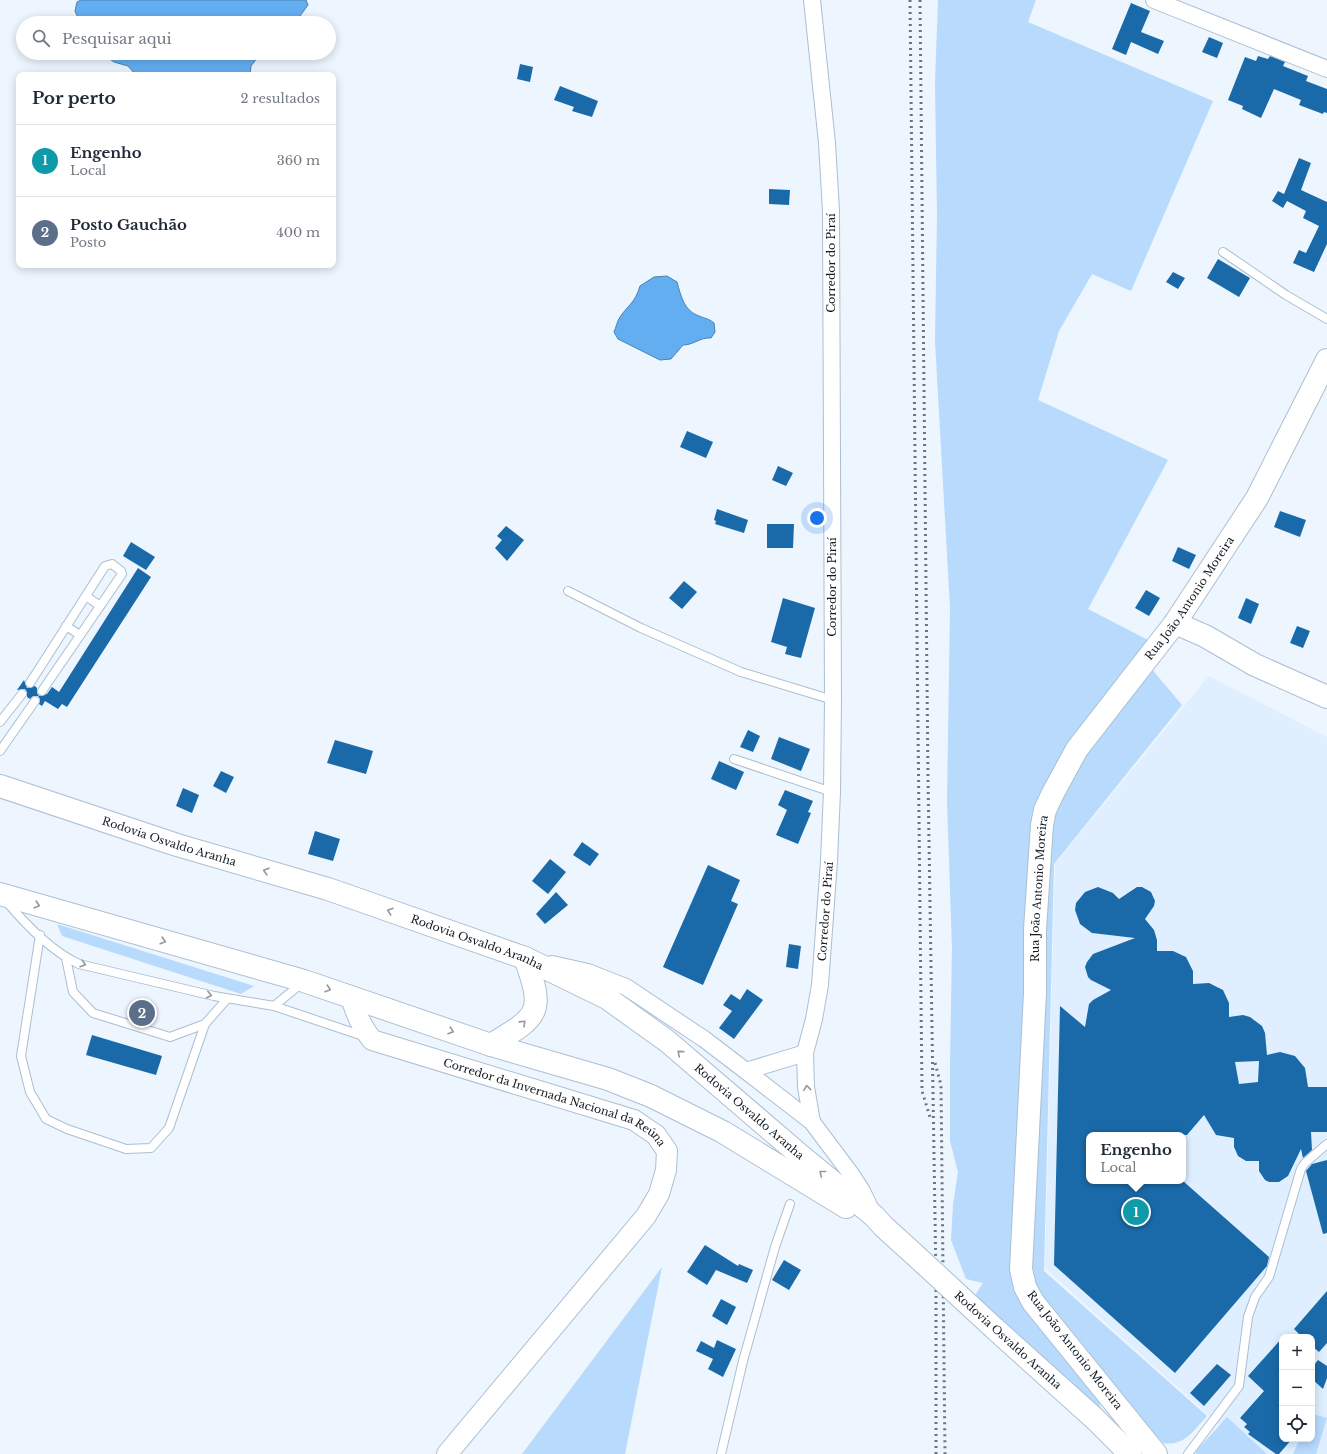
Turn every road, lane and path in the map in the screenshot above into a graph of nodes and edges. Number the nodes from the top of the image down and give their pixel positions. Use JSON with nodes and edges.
{"nodes":[{"id":1,"x":812,"y":0,"type":"edge"},
{"id":2,"x":1154,"y":0,"type":"edge"},
{"id":3,"x":1327,"y":70,"type":"edge"},
{"id":4,"x":1223,"y":252,"type":"dead end"},
{"id":5,"x":1327,"y":319,"type":"edge"},
{"id":6,"x":1327,"y":360,"type":"edge"},
{"id":7,"x":568,"y":590,"type":"dead end"},
{"id":8,"x":86,"y":596,"type":"junction"},
{"id":9,"x":100,"y":606,"type":"junction"},
{"id":10,"x":1175,"y":623,"type":"junction"},
{"id":11,"x":66,"y":626,"type":"junction"},
{"id":12,"x":80,"y":635,"type":"junction"},
{"id":13,"x":30,"y":683,"type":"dead end"},
{"id":14,"x":42,"y":691,"type":"dead end"},
{"id":15,"x":22,"y":694,"type":"dead end"},
{"id":16,"x":1327,"y":697,"type":"edge"},
{"id":17,"x":833,"y":700,"type":"junction"},
{"id":18,"x":35,"y":702,"type":"dead end"},
{"id":19,"x":0,"y":722,"type":"edge"},
{"id":20,"x":0,"y":750,"type":"edge"},
{"id":21,"x":734,"y":759,"type":"dead end"},
{"id":22,"x":0,"y":786,"type":"edge"},
{"id":23,"x":832,"y":792,"type":"junction"},
{"id":24,"x":0,"y":894,"type":"edge"},
{"id":25,"x":40,"y":934,"type":"junction"},
{"id":26,"x":66,"y":958,"type":"junction"},
{"id":27,"x":525,"y":958,"type":"junction"},
{"id":28,"x":304,"y":981,"type":"junction"},
{"id":29,"x":351,"y":996,"type":"junction"},
{"id":30,"x":227,"y":999,"type":"junction"},
{"id":31,"x":274,"y":1006,"type":"junction"},
{"id":32,"x":204,"y":1024,"type":"junction"},
{"id":33,"x":372,"y":1040,"type":"junction"},
{"id":34,"x":491,"y":1045,"type":"junction"},
{"id":35,"x":805,"y":1053,"type":"junction"},
{"id":36,"x":746,"y":1071,"type":"junction"},
{"id":37,"x":812,"y":1122,"type":"junction"},
{"id":38,"x":1327,"y":1144,"type":"edge"},
{"id":39,"x":790,"y":1204,"type":"dead end"},
{"id":40,"x":879,"y":1221,"type":"junction"},
{"id":41,"x":1121,"y":1409,"type":"junction"},
{"id":42,"x":1113,"y":1447,"type":"edge"},
{"id":43,"x":447,"y":1454,"type":"edge"},
{"id":44,"x":721,"y":1454,"type":"edge"},
{"id":45,"x":1130,"y":1454,"type":"edge"},
{"id":46,"x":1156,"y":1454,"type":"edge"},
{"id":47,"x":1188,"y":1454,"type":"edge"}],
"edges":[{"from":1,"to":17,"type":"street","name":"Corredor do Piraí"},
{"from":2,"to":3,"type":"street"},
{"from":4,"to":5,"type":"lane"},
{"from":6,"to":10,"type":"main road","name":"Rua João Antonio Moreira"},
{"from":7,"to":17,"type":"lane"},
{"from":8,"to":9,"type":"lane"},
{"from":8,"to":9,"type":"lane"},
{"from":8,"to":11,"type":"lane"},
{"from":9,"to":12,"type":"lane"},
{"from":10,"to":16,"type":"main road"},
{"from":10,"to":41,"type":"main road","name":"Rua João Antonio Moreira"},
{"from":11,"to":12,"type":"lane"},
{"from":11,"to":13,"type":"lane"},
{"from":12,"to":14,"type":"lane"},
{"from":15,"to":19,"type":"lane"},
{"from":17,"to":23,"type":"street","name":"Corredor do Piraí"},
{"from":18,"to":20,"type":"lane"},
{"from":21,"to":23,"type":"lane"},
{"from":27,"to":22,"type":"main road","name":"Rodovia Osvaldo Aranha","one_way":true},
{"from":23,"to":35,"type":"street","name":"Corredor do Piraí"},
{"from":24,"to":25,"type":"lane"},
{"from":24,"to":28,"type":"main road","name":"Rodovia Osvaldo Aranha","one_way":true},
{"from":25,"to":26,"type":"lane"},
{"from":25,"to":32,"type":"lane"},
{"from":26,"to":30,"type":"lane","one_way":true},
{"from":26,"to":32,"type":"lane"},
{"from":34,"to":27,"type":"main road","one_way":true},
{"from":27,"to":36,"type":"street"},
{"from":40,"to":27,"type":"main road","name":"Rodovia Osvaldo Aranha","one_way":true},
{"from":28,"to":29,"type":"main road","name":"Rodovia Osvaldo Aranha","one_way":true},
{"from":28,"to":31,"type":"lane"},
{"from":29,"to":33,"type":"street"},
{"from":29,"to":34,"type":"main road","name":"Rodovia Osvaldo Aranha","one_way":true},
{"from":30,"to":31,"type":"lane"},
{"from":30,"to":32,"type":"lane"},
{"from":31,"to":33,"type":"lane"},
{"from":33,"to":43,"type":"street","name":"Corredor da Invernada Nacional da Reúna"},
{"from":34,"to":40,"type":"main road","name":"Rodovia Osvaldo Aranha"},
{"from":35,"to":36,"type":"street"},
{"from":37,"to":35,"type":"street","name":"Corredor do Piraí","one_way":true},
{"from":36,"to":37,"type":"street"},
{"from":37,"to":40,"type":"street"},
{"from":38,"to":47,"type":"lane"},
{"from":39,"to":44,"type":"lane"},
{"from":40,"to":42,"type":"main road","name":"Rodovia Osvaldo Aranha","bridge":true},
{"from":41,"to":42,"type":"main road"},
{"from":41,"to":46,"type":"main road","name":"Rua João Antonio Moreira"},
{"from":42,"to":45,"type":"main road","name":"Rodovia Osvaldo Aranha"}]}
